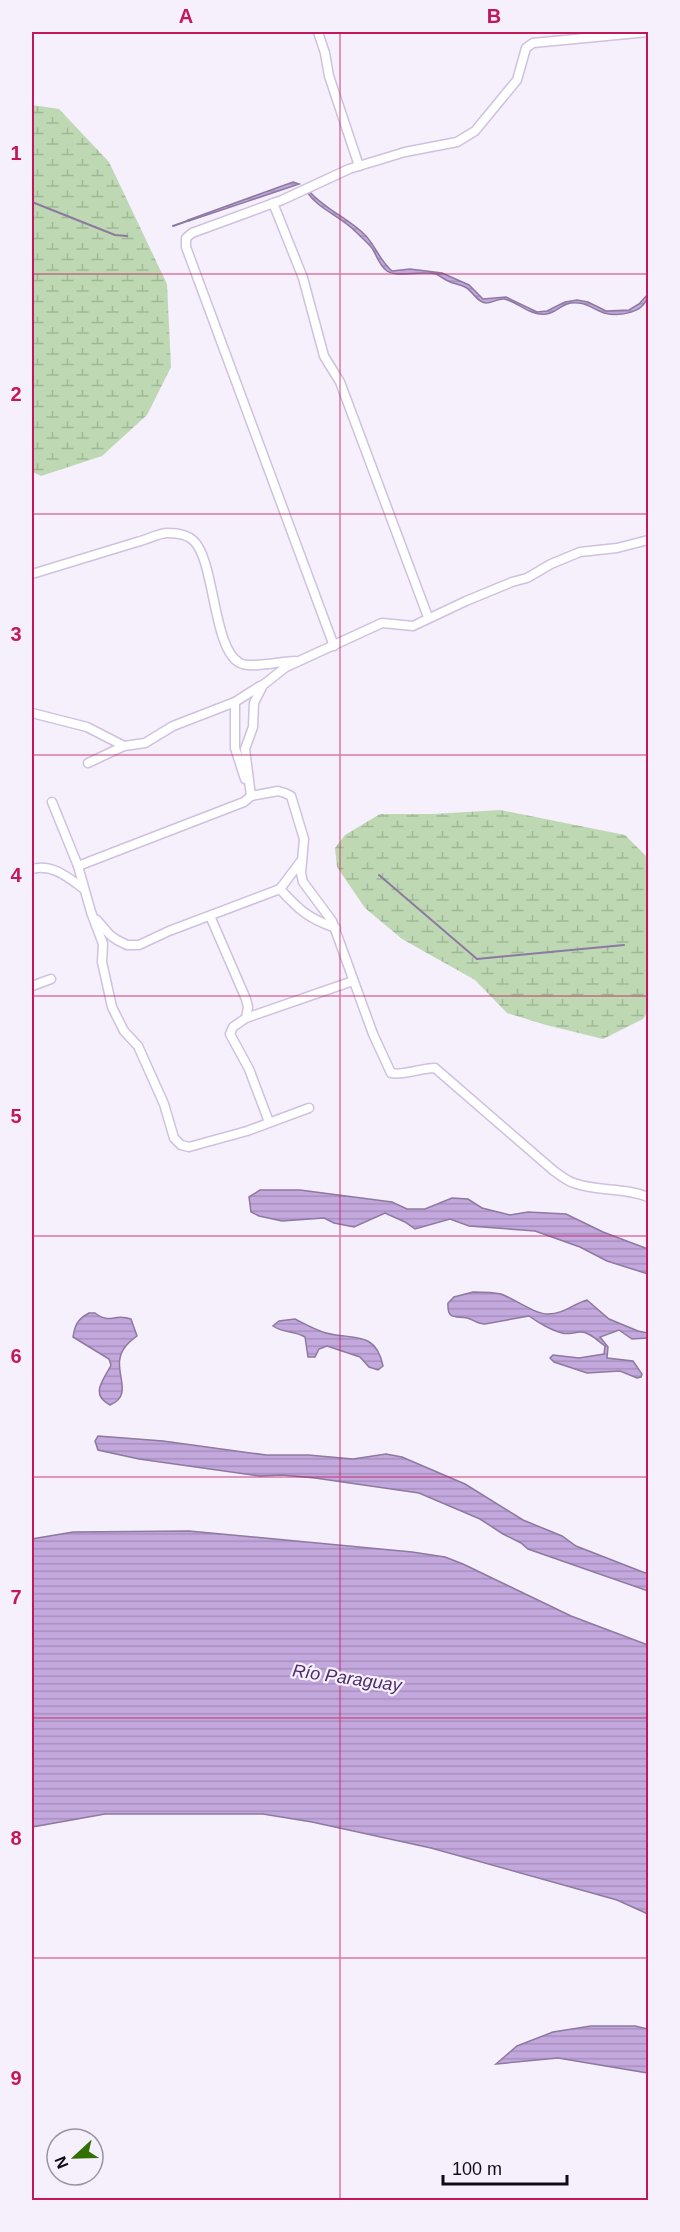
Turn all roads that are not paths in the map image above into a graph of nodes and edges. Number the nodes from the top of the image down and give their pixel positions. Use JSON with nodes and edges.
{"nodes":[{"id":1,"x":318,"y":32,"type":"edge"},
{"id":2,"x":648,"y":32,"type":"edge"},
{"id":3,"x":359,"y":166,"type":"junction"},
{"id":4,"x":273,"y":203,"type":"junction"},
{"id":5,"x":648,"y":540,"type":"edge"},
{"id":6,"x":32,"y":574,"type":"edge"},
{"id":7,"x":428,"y":617,"type":"junction"},
{"id":8,"x":334,"y":646,"type":"junction"},
{"id":9,"x":298,"y":660,"type":"junction"},
{"id":10,"x":263,"y":685,"type":"junction"},
{"id":11,"x":235,"y":702,"type":"junction"},
{"id":12,"x":32,"y":714,"type":"edge"},
{"id":13,"x":124,"y":746,"type":"junction"},
{"id":14,"x":88,"y":763,"type":"dead end"},
{"id":15,"x":251,"y":796,"type":"junction"},
{"id":16,"x":52,"y":802,"type":"dead end"},
{"id":17,"x":303,"y":859,"type":"junction"},
{"id":18,"x":78,"y":866,"type":"junction"},
{"id":19,"x":32,"y":869,"type":"edge"},
{"id":20,"x":84,"y":889,"type":"junction"},
{"id":21,"x":280,"y":889,"type":"junction"},
{"id":22,"x":91,"y":912,"type":"junction"},
{"id":23,"x":210,"y":916,"type":"junction"},
{"id":24,"x":336,"y":928,"type":"junction"},
{"id":25,"x":51,"y":979,"type":"dead end"},
{"id":26,"x":353,"y":981,"type":"junction"},
{"id":27,"x":32,"y":986,"type":"edge"},
{"id":28,"x":246,"y":1018,"type":"junction"},
{"id":29,"x":309,"y":1108,"type":"dead end"},
{"id":30,"x":268,"y":1122,"type":"junction"},
{"id":31,"x":648,"y":1197,"type":"edge"}],
"edges":[{"from":1,"to":3,"type":"street"},
{"from":2,"to":3,"type":"street"},
{"from":3,"to":4,"type":"street"},
{"from":4,"to":7,"type":"street"},
{"from":4,"to":8,"type":"street"},
{"from":5,"to":7,"type":"street"},
{"from":6,"to":9,"type":"street"},
{"from":7,"to":8,"type":"street"},
{"from":8,"to":9,"type":"street"},
{"from":9,"to":10,"type":"street"},
{"from":10,"to":11,"type":"street"},
{"from":10,"to":15,"type":"street"},
{"from":11,"to":13,"type":"street"},
{"from":11,"to":15,"type":"street"},
{"from":12,"to":13,"type":"street"},
{"from":13,"to":14,"type":"street"},
{"from":15,"to":17,"type":"street"},
{"from":15,"to":18,"type":"street"},
{"from":16,"to":18,"type":"street"},
{"from":17,"to":21,"type":"street"},
{"from":17,"to":24,"type":"street"},
{"from":18,"to":20,"type":"street"},
{"from":19,"to":20,"type":"street"},
{"from":20,"to":22,"type":"street"},
{"from":21,"to":23,"type":"street"},
{"from":21,"to":24,"type":"street"},
{"from":22,"to":23,"type":"street"},
{"from":22,"to":30,"type":"street"},
{"from":23,"to":28,"type":"street"},
{"from":24,"to":26,"type":"street"},
{"from":25,"to":27,"type":"street"},
{"from":26,"to":28,"type":"street"},
{"from":26,"to":31,"type":"street"},
{"from":28,"to":30,"type":"street"},
{"from":29,"to":30,"type":"street"}]}
